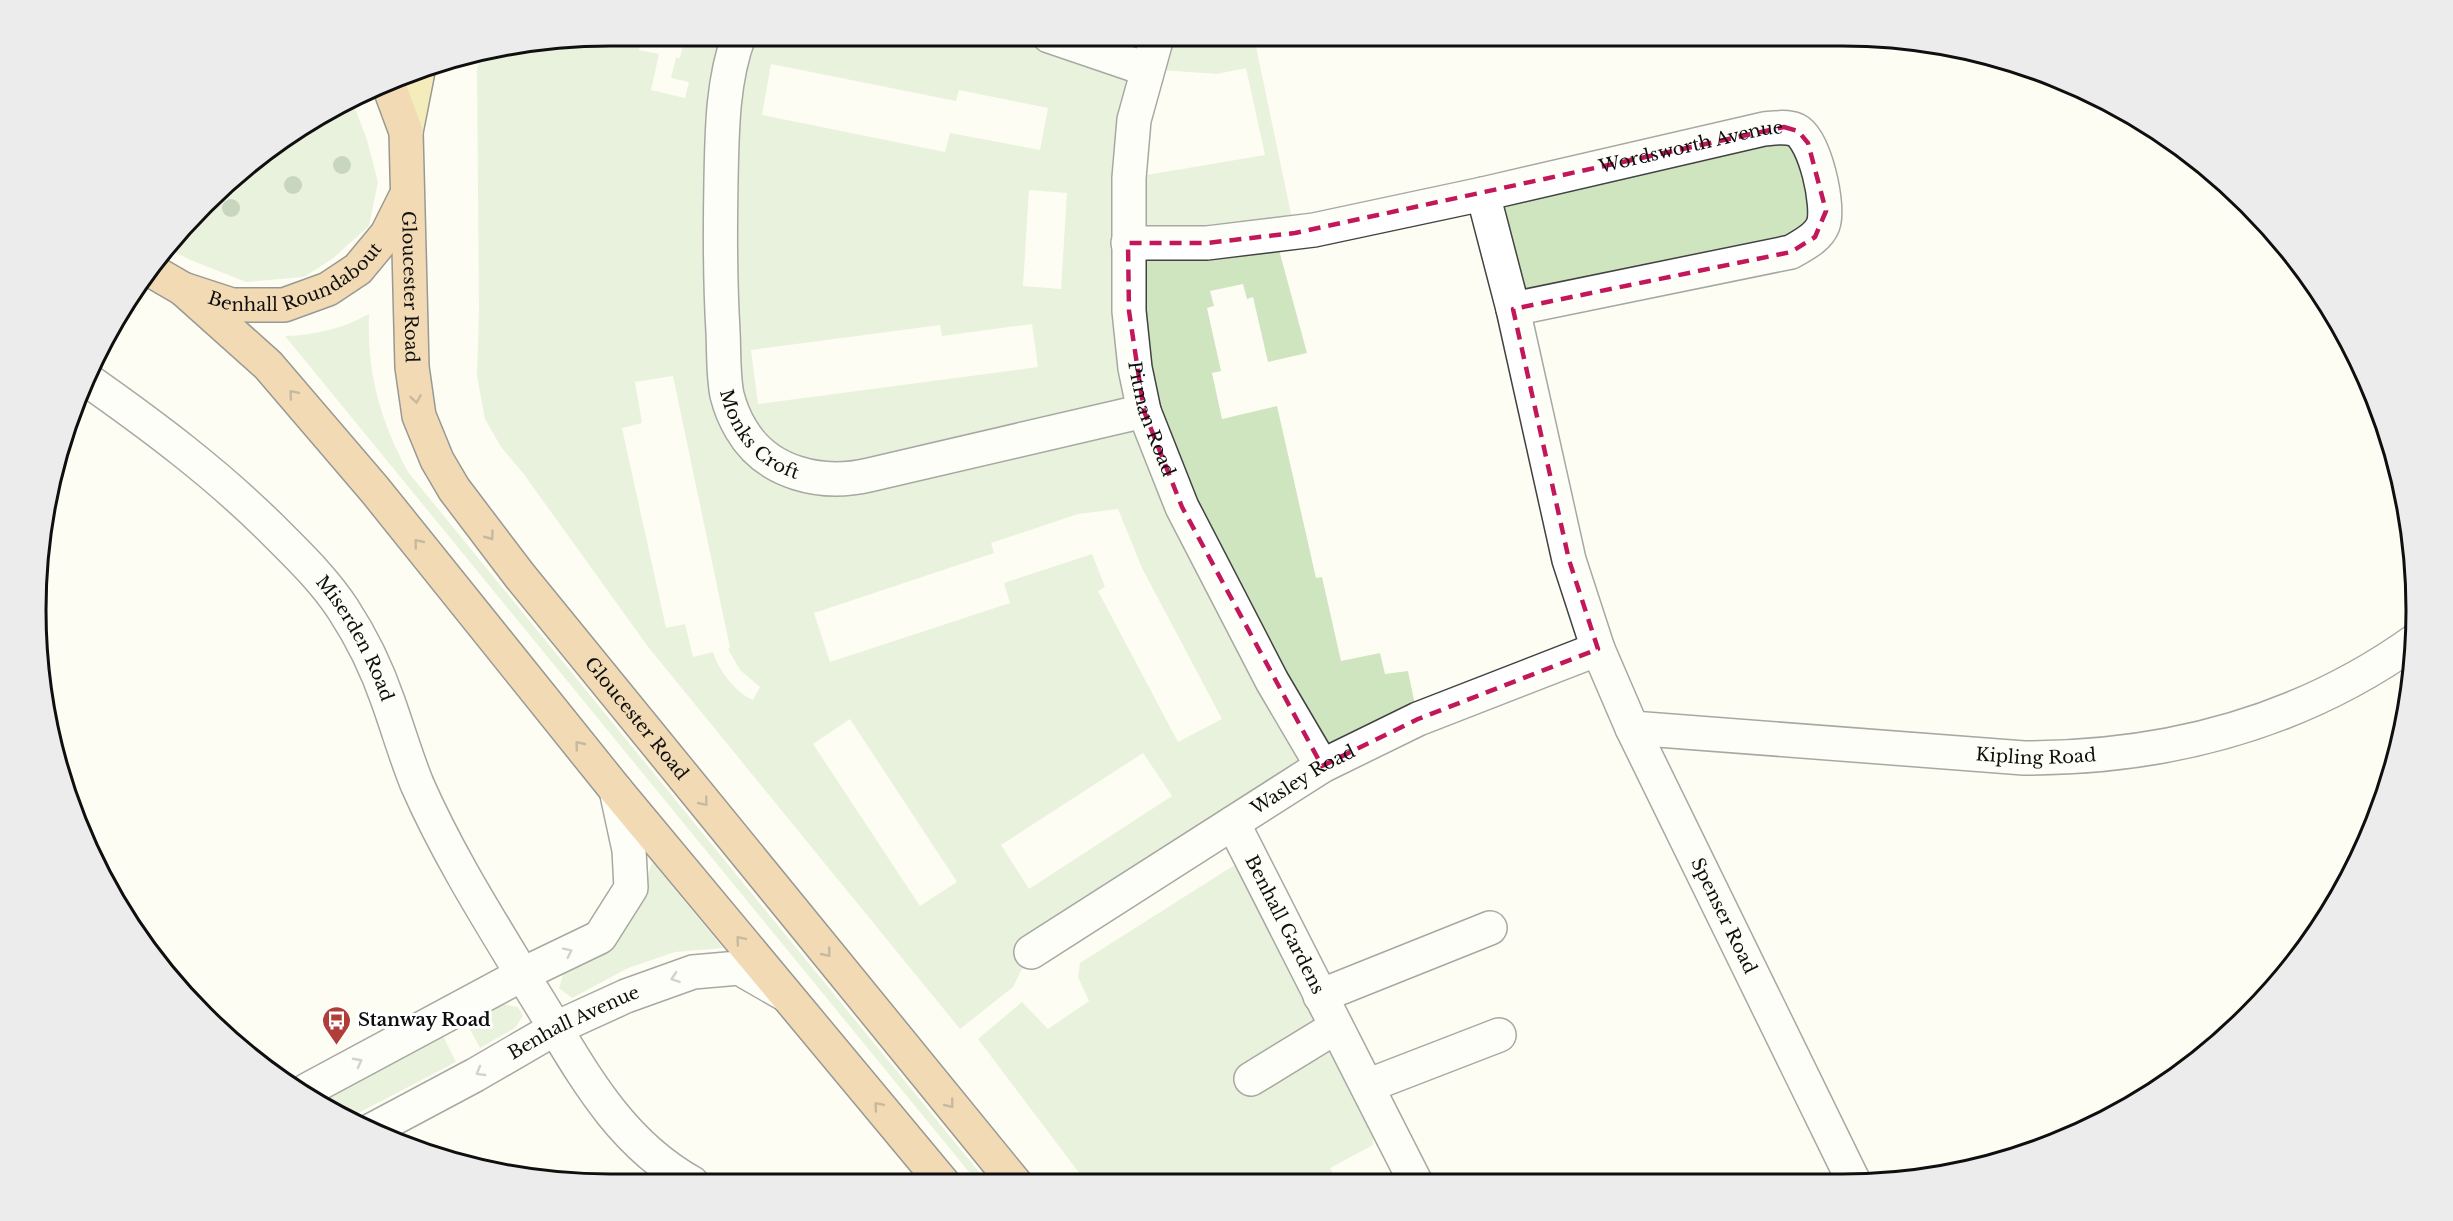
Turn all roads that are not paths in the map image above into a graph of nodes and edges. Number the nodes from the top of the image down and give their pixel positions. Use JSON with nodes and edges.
{"nodes":[{"id":1,"x":737,"y":46,"type":"edge"},
{"id":2,"x":1078,"y":46,"type":"edge"},
{"id":3,"x":1154,"y":46,"type":"edge"},
{"id":4,"x":1146,"y":69,"type":"junction"},
{"id":5,"x":416,"y":81,"type":"edge"},
{"id":6,"x":392,"y":91,"type":"edge"},
{"id":7,"x":406,"y":132,"type":"junction"},
{"id":8,"x":407,"y":194,"type":"junction"},
{"id":9,"x":1483,"y":194,"type":"junction"},
{"id":10,"x":1128,"y":243,"type":"junction"},
{"id":11,"x":158,"y":274,"type":"edge"},
{"id":12,"x":183,"y":289,"type":"junction"},
{"id":13,"x":1513,"y":309,"type":"junction"},
{"id":14,"x":94,"y":385,"type":"edge"},
{"id":15,"x":1144,"y":411,"type":"junction"},
{"id":16,"x":2405,"y":647,"type":"edge"},
{"id":17,"x":1598,"y":649,"type":"junction"},
{"id":18,"x":1632,"y":728,"type":"junction"},
{"id":19,"x":1322,"y":766,"type":"junction"},
{"id":20,"x":616,"y":790,"type":"junction"},
{"id":21,"x":1233,"y":823,"type":"junction"},
{"id":22,"x":1490,"y":928,"type":"dead end"},
{"id":23,"x":1031,"y":952,"type":"dead end"},
{"id":24,"x":523,"y":974,"type":"junction"},
{"id":25,"x":787,"y":996,"type":"junction"},
{"id":26,"x":1320,"y":996,"type":"junction"},
{"id":27,"x":1336,"y":1027,"type":"junction"},
{"id":28,"x":556,"y":1028,"type":"junction"},
{"id":29,"x":1499,"y":1035,"type":"dead end"},
{"id":30,"x":1251,"y":1079,"type":"dead end"},
{"id":31,"x":1367,"y":1086,"type":"junction"},
{"id":32,"x":310,"y":1088,"type":"edge"},
{"id":33,"x":381,"y":1125,"type":"edge"},
{"id":34,"x":675,"y":1174,"type":"edge"},
{"id":35,"x":935,"y":1174,"type":"edge"},
{"id":36,"x":1008,"y":1174,"type":"edge"},
{"id":37,"x":1411,"y":1174,"type":"edge"},
{"id":38,"x":1850,"y":1174,"type":"edge"}],
"edges":[{"from":1,"to":15,"type":"street","name":"Monks Croft"},
{"from":2,"to":4,"type":"street"},
{"from":3,"to":4,"type":"street","name":"Pitman Road"},
{"from":4,"to":10,"type":"street","name":"Pitman Road"},
{"from":5,"to":7,"type":"main road"},
{"from":6,"to":7,"type":"highway","name":"Benhall Roundabout"},
{"from":7,"to":8,"type":"highway","name":"Benhall Roundabout"},
{"from":8,"to":12,"type":"highway","name":"Benhall Roundabout"},
{"from":8,"to":36,"type":"highway","name":"Gloucester Road","one_way":true},
{"from":9,"to":10,"type":"street","name":"Wordsworth Avenue"},
{"from":9,"to":13,"type":"street"},
{"from":9,"to":13,"type":"street","name":"Wordsworth Avenue"},
{"from":10,"to":15,"type":"street","name":"Pitman Road"},
{"from":11,"to":12,"type":"highway","name":"Benhall Roundabout"},
{"from":20,"to":12,"type":"highway","one_way":true},
{"from":13,"to":17,"type":"street"},
{"from":14,"to":24,"type":"street","name":"Miserden Road"},
{"from":15,"to":19,"type":"street","name":"Pitman Road"},
{"from":16,"to":18,"type":"street","name":"Kipling Road"},
{"from":17,"to":18,"type":"street","name":"Spenser Road"},
{"from":17,"to":19,"type":"street","name":"Wasley Road"},
{"from":18,"to":38,"type":"street","name":"Spenser Road"},
{"from":19,"to":21,"type":"street","name":"Wasley Road"},
{"from":24,"to":20,"type":"street","one_way":true},
{"from":25,"to":20,"type":"highway","one_way":true},
{"from":21,"to":23,"type":"street","name":"Wasley Road"},
{"from":21,"to":26,"type":"street","name":"Benhall Gardens"},
{"from":22,"to":26,"type":"street"},
{"from":24,"to":28,"type":"street","name":"Miserden Road"},
{"from":32,"to":24,"type":"street","one_way":true},
{"from":25,"to":28,"type":"street","name":"Benhall Avenue","one_way":true},
{"from":35,"to":25,"type":"highway","one_way":true},
{"from":26,"to":27,"type":"street","name":"Benhall Gardens"},
{"from":27,"to":30,"type":"street"},
{"from":27,"to":31,"type":"street","name":"Benhall Gardens"},
{"from":28,"to":33,"type":"street","name":"Benhall Avenue","one_way":true},
{"from":28,"to":34,"type":"street","name":"Miserden Road"},
{"from":29,"to":31,"type":"street"},
{"from":31,"to":37,"type":"street","name":"Benhall Gardens"}]}
